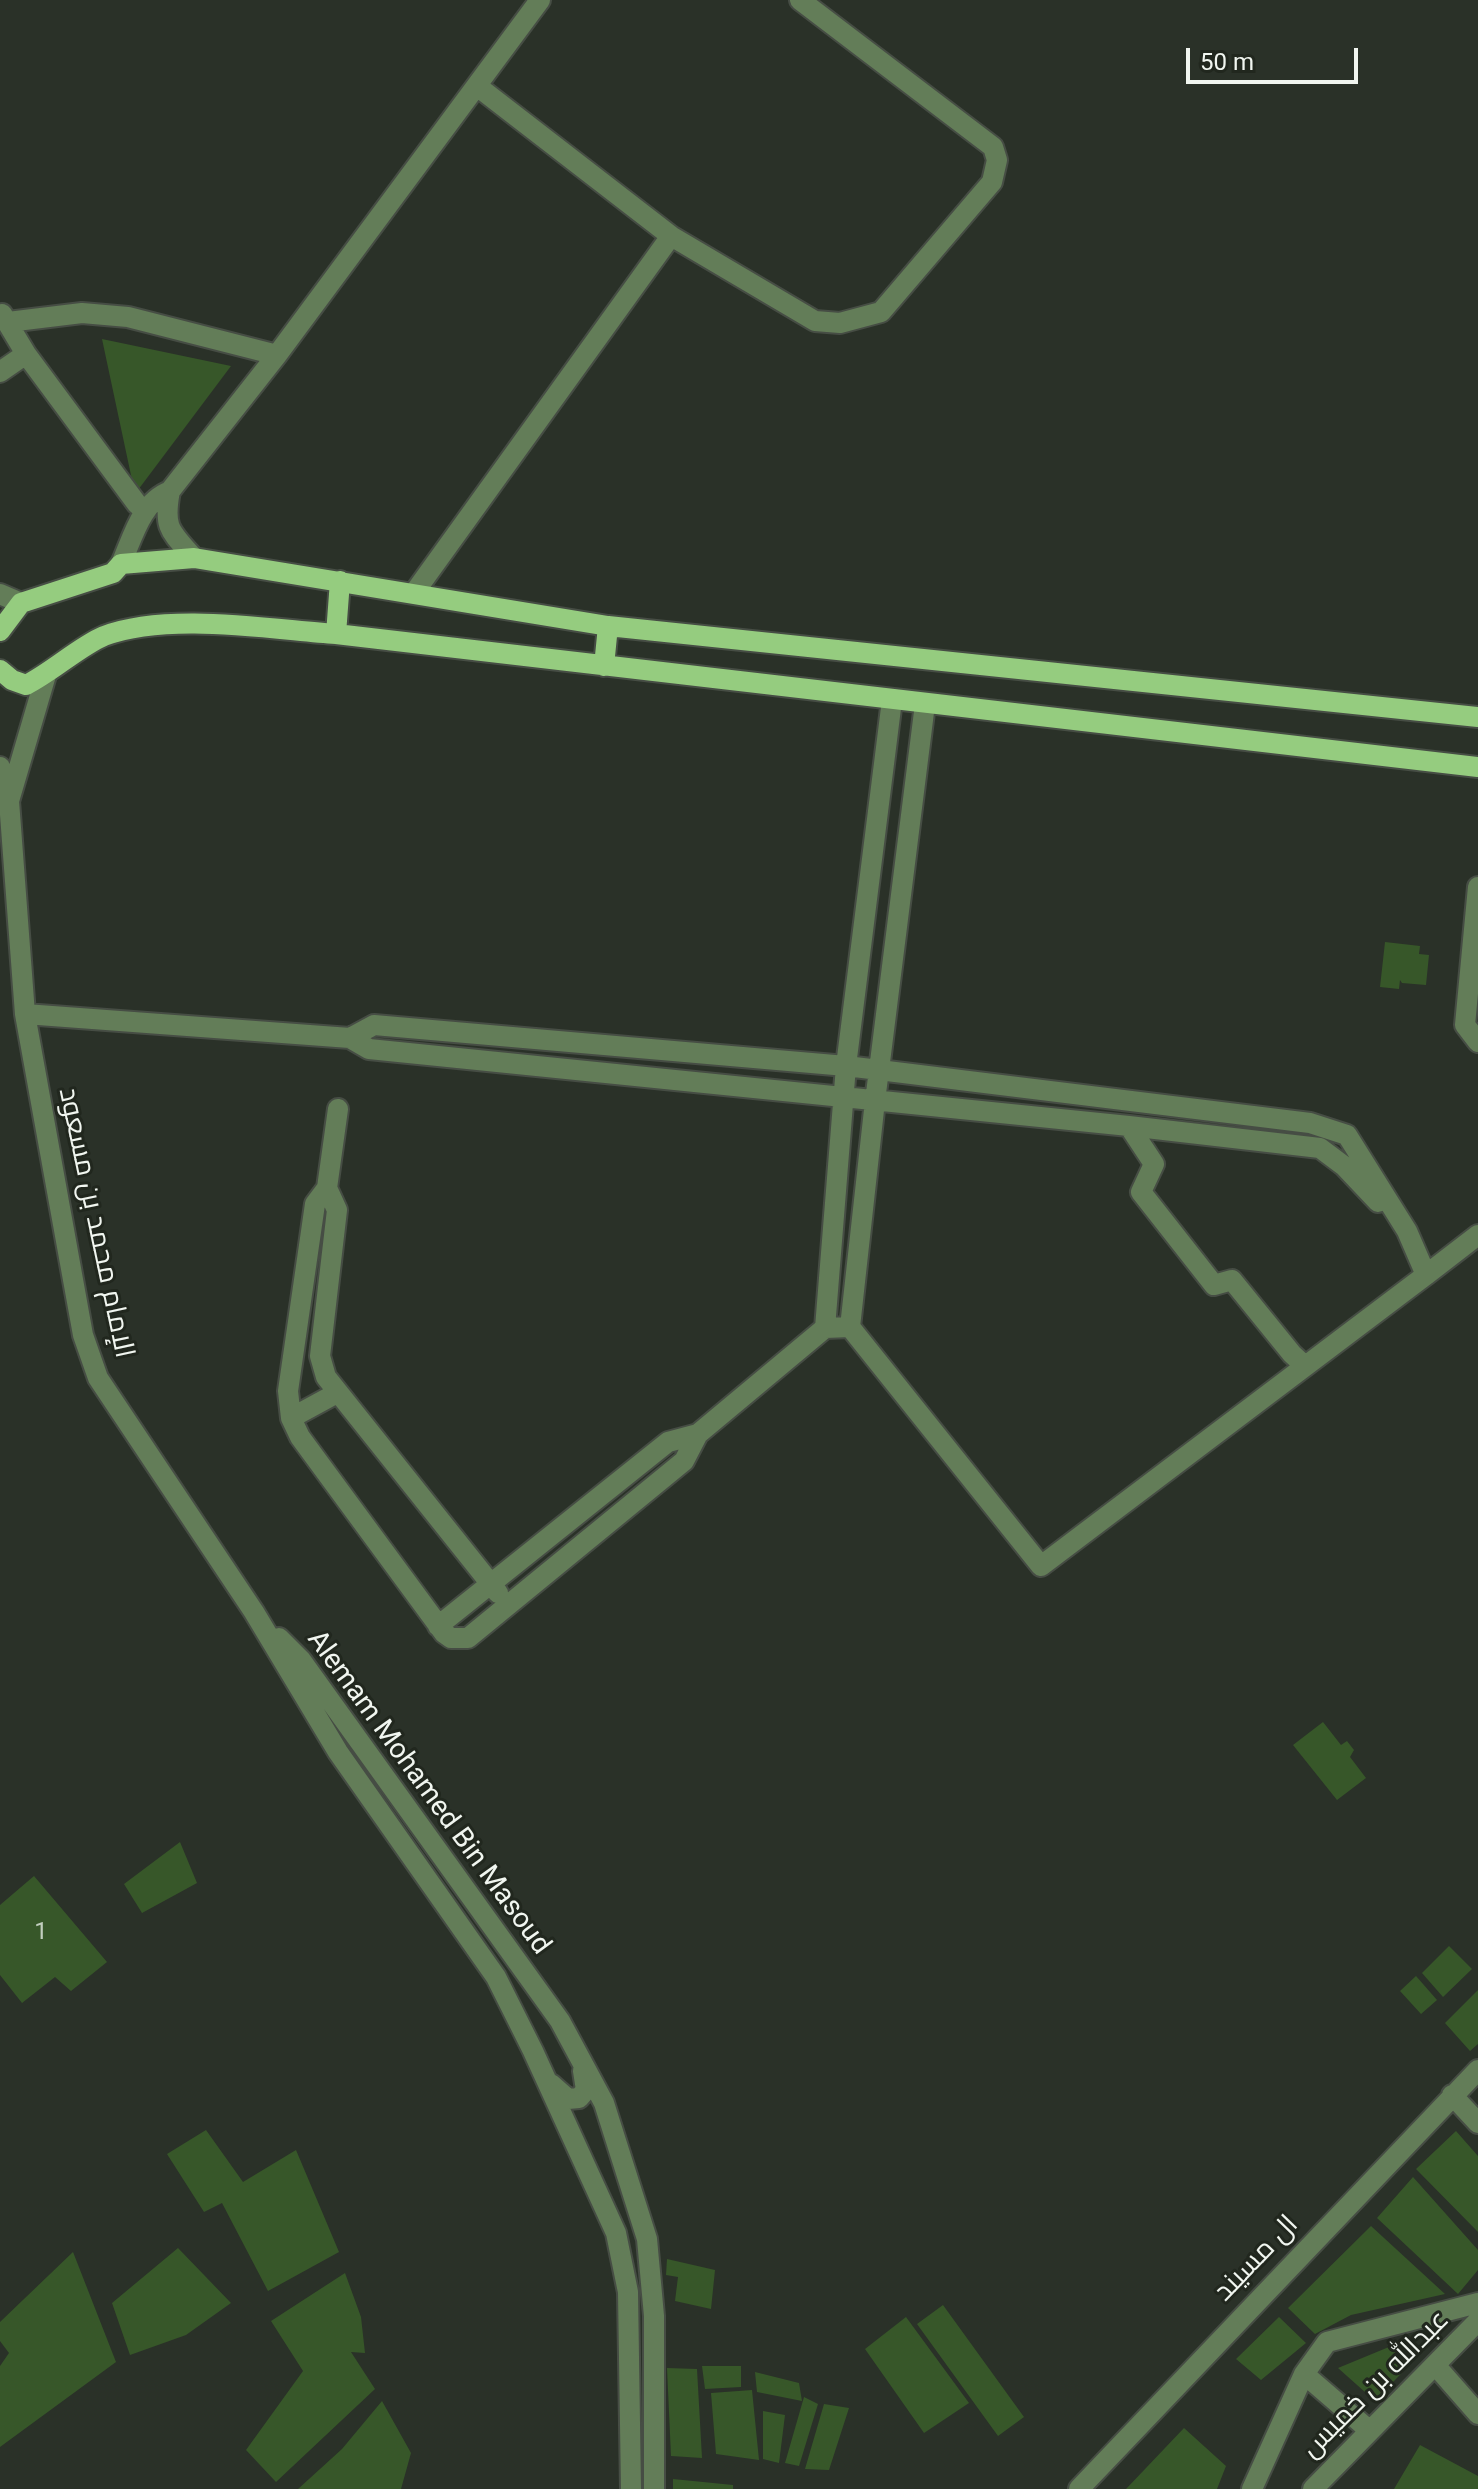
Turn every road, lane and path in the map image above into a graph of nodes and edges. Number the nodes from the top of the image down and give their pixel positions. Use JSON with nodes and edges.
{"nodes":[{"id":1,"x":540,"y":0,"type":"edge"},
{"id":2,"x":800,"y":0,"type":"edge"},
{"id":3,"x":477,"y":86,"type":"junction"},
{"id":4,"x":671,"y":236,"type":"junction"},
{"id":5,"x":4,"y":316,"type":"edge"},
{"id":6,"x":26,"y":354,"type":"junction"},
{"id":7,"x":277,"y":355,"type":"junction"},
{"id":8,"x":0,"y":372,"type":"edge"},
{"id":9,"x":170,"y":491,"type":"junction"},
{"id":10,"x":145,"y":511,"type":"junction"},
{"id":11,"x":194,"y":558,"type":"junction"},
{"id":12,"x":121,"y":564,"type":"junction"},
{"id":13,"x":340,"y":581,"type":"junction"},
{"id":14,"x":414,"y":593,"type":"junction"},
{"id":15,"x":0,"y":594,"type":"edge"},
{"id":16,"x":21,"y":603,"type":"junction"},
{"id":17,"x":608,"y":626,"type":"junction"},
{"id":18,"x":0,"y":631,"type":"edge"},
{"id":19,"x":336,"y":634,"type":"junction"},
{"id":20,"x":604,"y":666,"type":"junction"},
{"id":21,"x":0,"y":670,"type":"edge"},
{"id":22,"x":46,"y":675,"type":"junction"},
{"id":23,"x":892,"y":700,"type":"junction"},
{"id":24,"x":925,"y":704,"type":"junction"},
{"id":25,"x":1478,"y":717,"type":"edge"},
{"id":26,"x":0,"y":767,"type":"edge"},
{"id":27,"x":1478,"y":767,"type":"edge"},
{"id":28,"x":9,"y":801,"type":"junction"},
{"id":29,"x":7,"y":874,"type":"edge"},
{"id":30,"x":1478,"y":887,"type":"edge"},
{"id":31,"x":25,"y":1014,"type":"junction"},
{"id":32,"x":350,"y":1038,"type":"junction"},
{"id":33,"x":1478,"y":1042,"type":"edge"},
{"id":34,"x":846,"y":1066,"type":"junction"},
{"id":35,"x":879,"y":1070,"type":"junction"},
{"id":36,"x":844,"y":1097,"type":"junction"},
{"id":37,"x":875,"y":1101,"type":"junction"},
{"id":38,"x":338,"y":1109,"type":"dead end"},
{"id":39,"x":1129,"y":1126,"type":"junction"},
{"id":40,"x":327,"y":1188,"type":"junction"},
{"id":41,"x":1407,"y":1231,"type":"junction"},
{"id":42,"x":1478,"y":1235,"type":"edge"},
{"id":43,"x":1426,"y":1275,"type":"junction"},
{"id":44,"x":850,"y":1327,"type":"junction"},
{"id":45,"x":825,"y":1328,"type":"junction"},
{"id":46,"x":1305,"y":1366,"type":"junction"},
{"id":47,"x":337,"y":1393,"type":"junction"},
{"id":48,"x":291,"y":1418,"type":"junction"},
{"id":49,"x":698,"y":1434,"type":"junction"},
{"id":50,"x":490,"y":1584,"type":"junction"},
{"id":51,"x":508,"y":1606,"type":"junction"},
{"id":52,"x":254,"y":1612,"type":"junction"},
{"id":53,"x":438,"y":1626,"type":"junction"},
{"id":54,"x":582,"y":2061,"type":"junction"},
{"id":55,"x":1478,"y":2070,"type":"edge"},
{"id":56,"x":546,"y":2077,"type":"junction"},
{"id":57,"x":1452,"y":2095,"type":"junction"},
{"id":58,"x":1478,"y":2123,"type":"edge"},
{"id":59,"x":1478,"y":2303,"type":"edge"},
{"id":60,"x":1478,"y":2321,"type":"edge"},
{"id":61,"x":1436,"y":2366,"type":"junction"},
{"id":62,"x":1304,"y":2374,"type":"junction"},
{"id":63,"x":1478,"y":2414,"type":"edge"},
{"id":64,"x":1369,"y":2430,"type":"junction"},
{"id":65,"x":631,"y":2489,"type":"edge"},
{"id":66,"x":654,"y":2489,"type":"edge"},
{"id":67,"x":1079,"y":2489,"type":"edge"},
{"id":68,"x":1252,"y":2489,"type":"edge"},
{"id":69,"x":1313,"y":2489,"type":"edge"}],
"edges":[{"from":1,"to":3,"type":"street"},
{"from":2,"to":4,"type":"street"},
{"from":3,"to":4,"type":"street"},
{"from":3,"to":7,"type":"street"},
{"from":4,"to":14,"type":"street"},
{"from":5,"to":6,"type":"street"},
{"from":5,"to":7,"type":"street"},
{"from":6,"to":8,"type":"street"},
{"from":6,"to":10,"type":"street"},
{"from":7,"to":9,"type":"street"},
{"from":9,"to":10,"type":"street"},
{"from":9,"to":11,"type":"street"},
{"from":10,"to":12,"type":"street"},
{"from":11,"to":12,"type":"main road"},
{"from":11,"to":13,"type":"main road"},
{"from":12,"to":16,"type":"main road"},
{"from":13,"to":14,"type":"main road"},
{"from":13,"to":19,"type":"main road"},
{"from":14,"to":17,"type":"main road"},
{"from":15,"to":16,"type":"street"},
{"from":16,"to":18,"type":"main road"},
{"from":17,"to":20,"type":"main road"},
{"from":17,"to":25,"type":"main road"},
{"from":19,"to":20,"type":"main road"},
{"from":19,"to":22,"type":"main road"},
{"from":20,"to":23,"type":"main road"},
{"from":21,"to":22,"type":"main road"},
{"from":22,"to":28,"type":"street","name":"الإمام محمد بن مسعود"},
{"from":23,"to":24,"type":"main road"},
{"from":23,"to":34,"type":"street"},
{"from":24,"to":27,"type":"main road"},
{"from":24,"to":35,"type":"street"},
{"from":26,"to":28,"type":"street","name":"الإمام محمد بن مسعود"},
{"from":28,"to":29,"type":"street","name":"الإمام محمد بن مسعود"},
{"from":29,"to":31,"type":"street","name":"الإمام محمد بن مسعود"},
{"from":30,"to":33,"type":"street"},
{"from":31,"to":32,"type":"street"},
{"from":31,"to":52,"type":"street","name":"الإمام محمد بن مسعود"},
{"from":32,"to":34,"type":"street"},
{"from":32,"to":36,"type":"street"},
{"from":34,"to":35,"type":"street"},
{"from":34,"to":36,"type":"street"},
{"from":35,"to":37,"type":"street"},
{"from":35,"to":41,"type":"street"},
{"from":36,"to":37,"type":"street"},
{"from":36,"to":45,"type":"street"},
{"from":37,"to":39,"type":"street"},
{"from":37,"to":44,"type":"street"},
{"from":38,"to":40,"type":"street"},
{"from":39,"to":41,"type":"street"},
{"from":39,"to":46,"type":"street"},
{"from":40,"to":47,"type":"street"},
{"from":40,"to":48,"type":"street"},
{"from":41,"to":43,"type":"street"},
{"from":42,"to":43,"type":"street"},
{"from":43,"to":46,"type":"street"},
{"from":44,"to":45,"type":"street"},
{"from":44,"to":46,"type":"street"},
{"from":45,"to":49,"type":"street"},
{"from":47,"to":48,"type":"street"},
{"from":47,"to":50,"type":"street"},
{"from":48,"to":53,"type":"street"},
{"from":49,"to":50,"type":"street"},
{"from":49,"to":51,"type":"street"},
{"from":50,"to":51,"type":"street"},
{"from":50,"to":53,"type":"street"},
{"from":51,"to":53,"type":"street"},
{"from":52,"to":54,"type":"street","name":"Alemam Mohamed Bin Masoud"},
{"from":52,"to":56,"type":"street","name":"Alemam Mohamed Bin Masoud"},
{"from":54,"to":56,"type":"street"},
{"from":54,"to":66,"type":"street","name":"Alemam Mohamed Bin Masoud"},
{"from":55,"to":57,"type":"street","name":"ال مسيند"},
{"from":56,"to":65,"type":"street","name":"Alemam Mohamed Bin Masoud"},
{"from":57,"to":58,"type":"street"},
{"from":57,"to":67,"type":"street","name":"ال مسيند"},
{"from":59,"to":62,"type":"street"},
{"from":60,"to":61,"type":"street","name":"عبدالله بن خميس"},
{"from":61,"to":63,"type":"street"},
{"from":61,"to":64,"type":"street","name":"عبدالله بن خميس"},
{"from":62,"to":64,"type":"street"},
{"from":62,"to":68,"type":"street"},
{"from":64,"to":69,"type":"street","name":"عبدالله بن خميس"}]}
